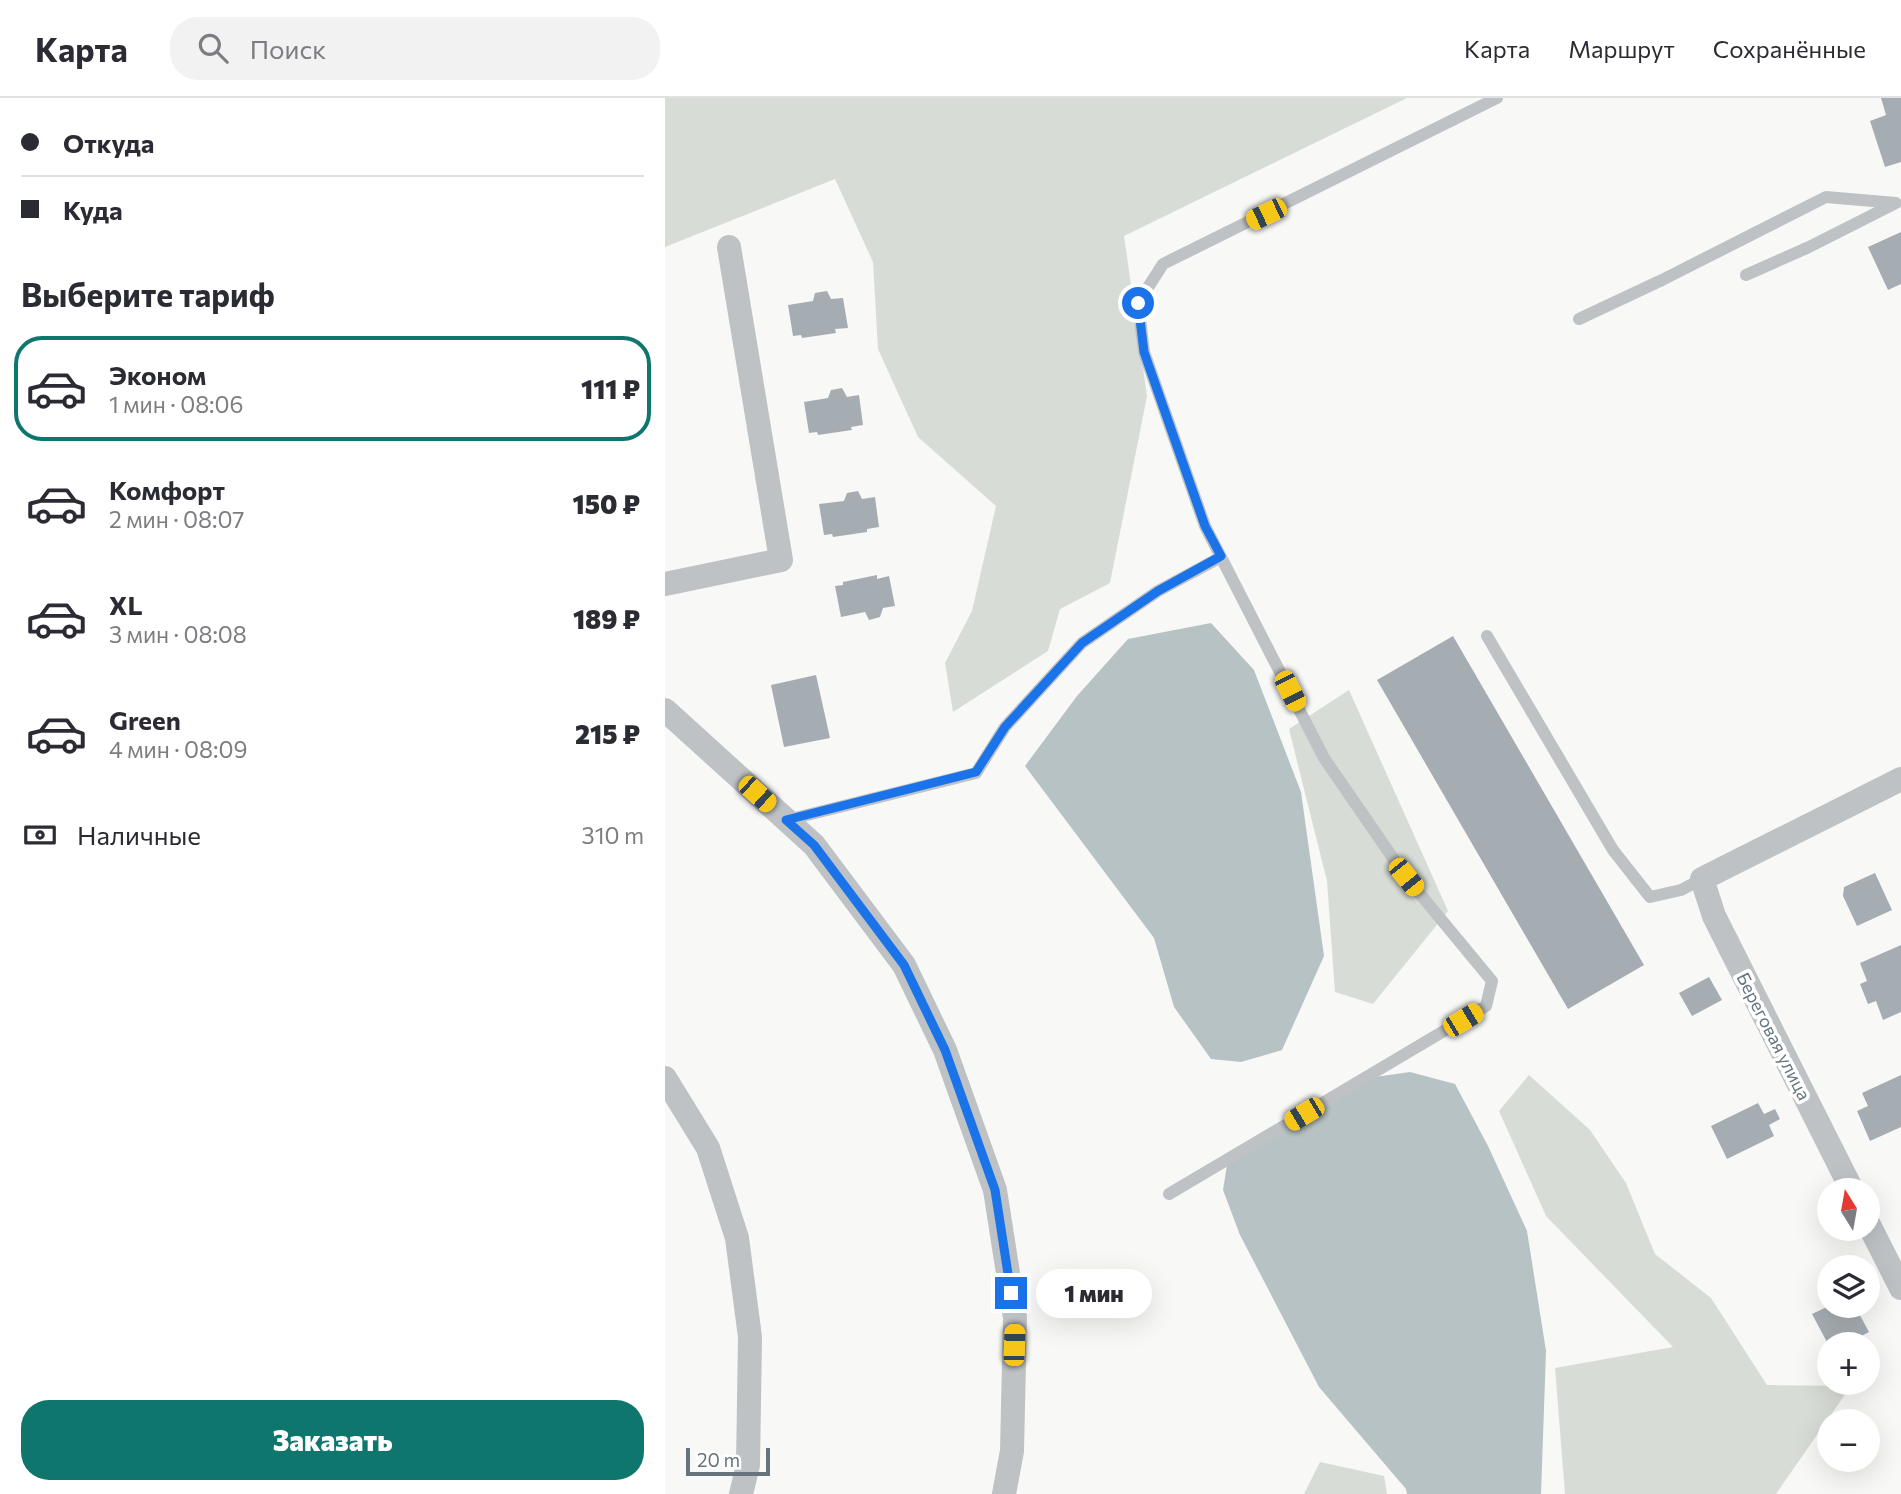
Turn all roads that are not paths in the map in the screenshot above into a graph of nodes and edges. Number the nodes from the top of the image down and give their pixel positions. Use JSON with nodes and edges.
{"nodes":[{"id":1,"x":1497,"y":98,"type":"edge"},
{"id":2,"x":1898,"y":202,"type":"edge"},
{"id":3,"x":729,"y":247,"type":"dead end"},
{"id":4,"x":1746,"y":275,"type":"dead end"},
{"id":5,"x":1579,"y":319,"type":"dead end"},
{"id":6,"x":1221,"y":556,"type":"junction"},
{"id":7,"x":665,"y":584,"type":"edge"},
{"id":8,"x":1487,"y":636,"type":"dead end"},
{"id":9,"x":665,"y":710,"type":"edge"},
{"id":10,"x":1901,"y":779,"type":"edge"},
{"id":11,"x":786,"y":820,"type":"junction"},
{"id":12,"x":1702,"y":879,"type":"junction"},
{"id":13,"x":665,"y":1078,"type":"edge"},
{"id":14,"x":1846,"y":1178,"type":"edge"},
{"id":15,"x":1169,"y":1194,"type":"dead end"},
{"id":16,"x":1878,"y":1241,"type":"edge"},
{"id":17,"x":1901,"y":1288,"type":"edge"},
{"id":18,"x":741,"y":1494,"type":"edge"},
{"id":19,"x":1004,"y":1494,"type":"edge"}],
"edges":[{"from":1,"to":6,"type":"lane"},
{"from":2,"to":4,"type":"lane"},
{"from":2,"to":5,"type":"lane"},
{"from":3,"to":7,"type":"street"},
{"from":6,"to":11,"type":"lane"},
{"from":6,"to":15,"type":"lane"},
{"from":8,"to":12,"type":"lane"},
{"from":9,"to":11,"type":"street"},
{"from":10,"to":12,"type":"street"},
{"from":11,"to":19,"type":"street"},
{"from":12,"to":14,"type":"street","name":"Береговая улица"},
{"from":13,"to":18,"type":"street"},
{"from":16,"to":17,"type":"street"}]}
